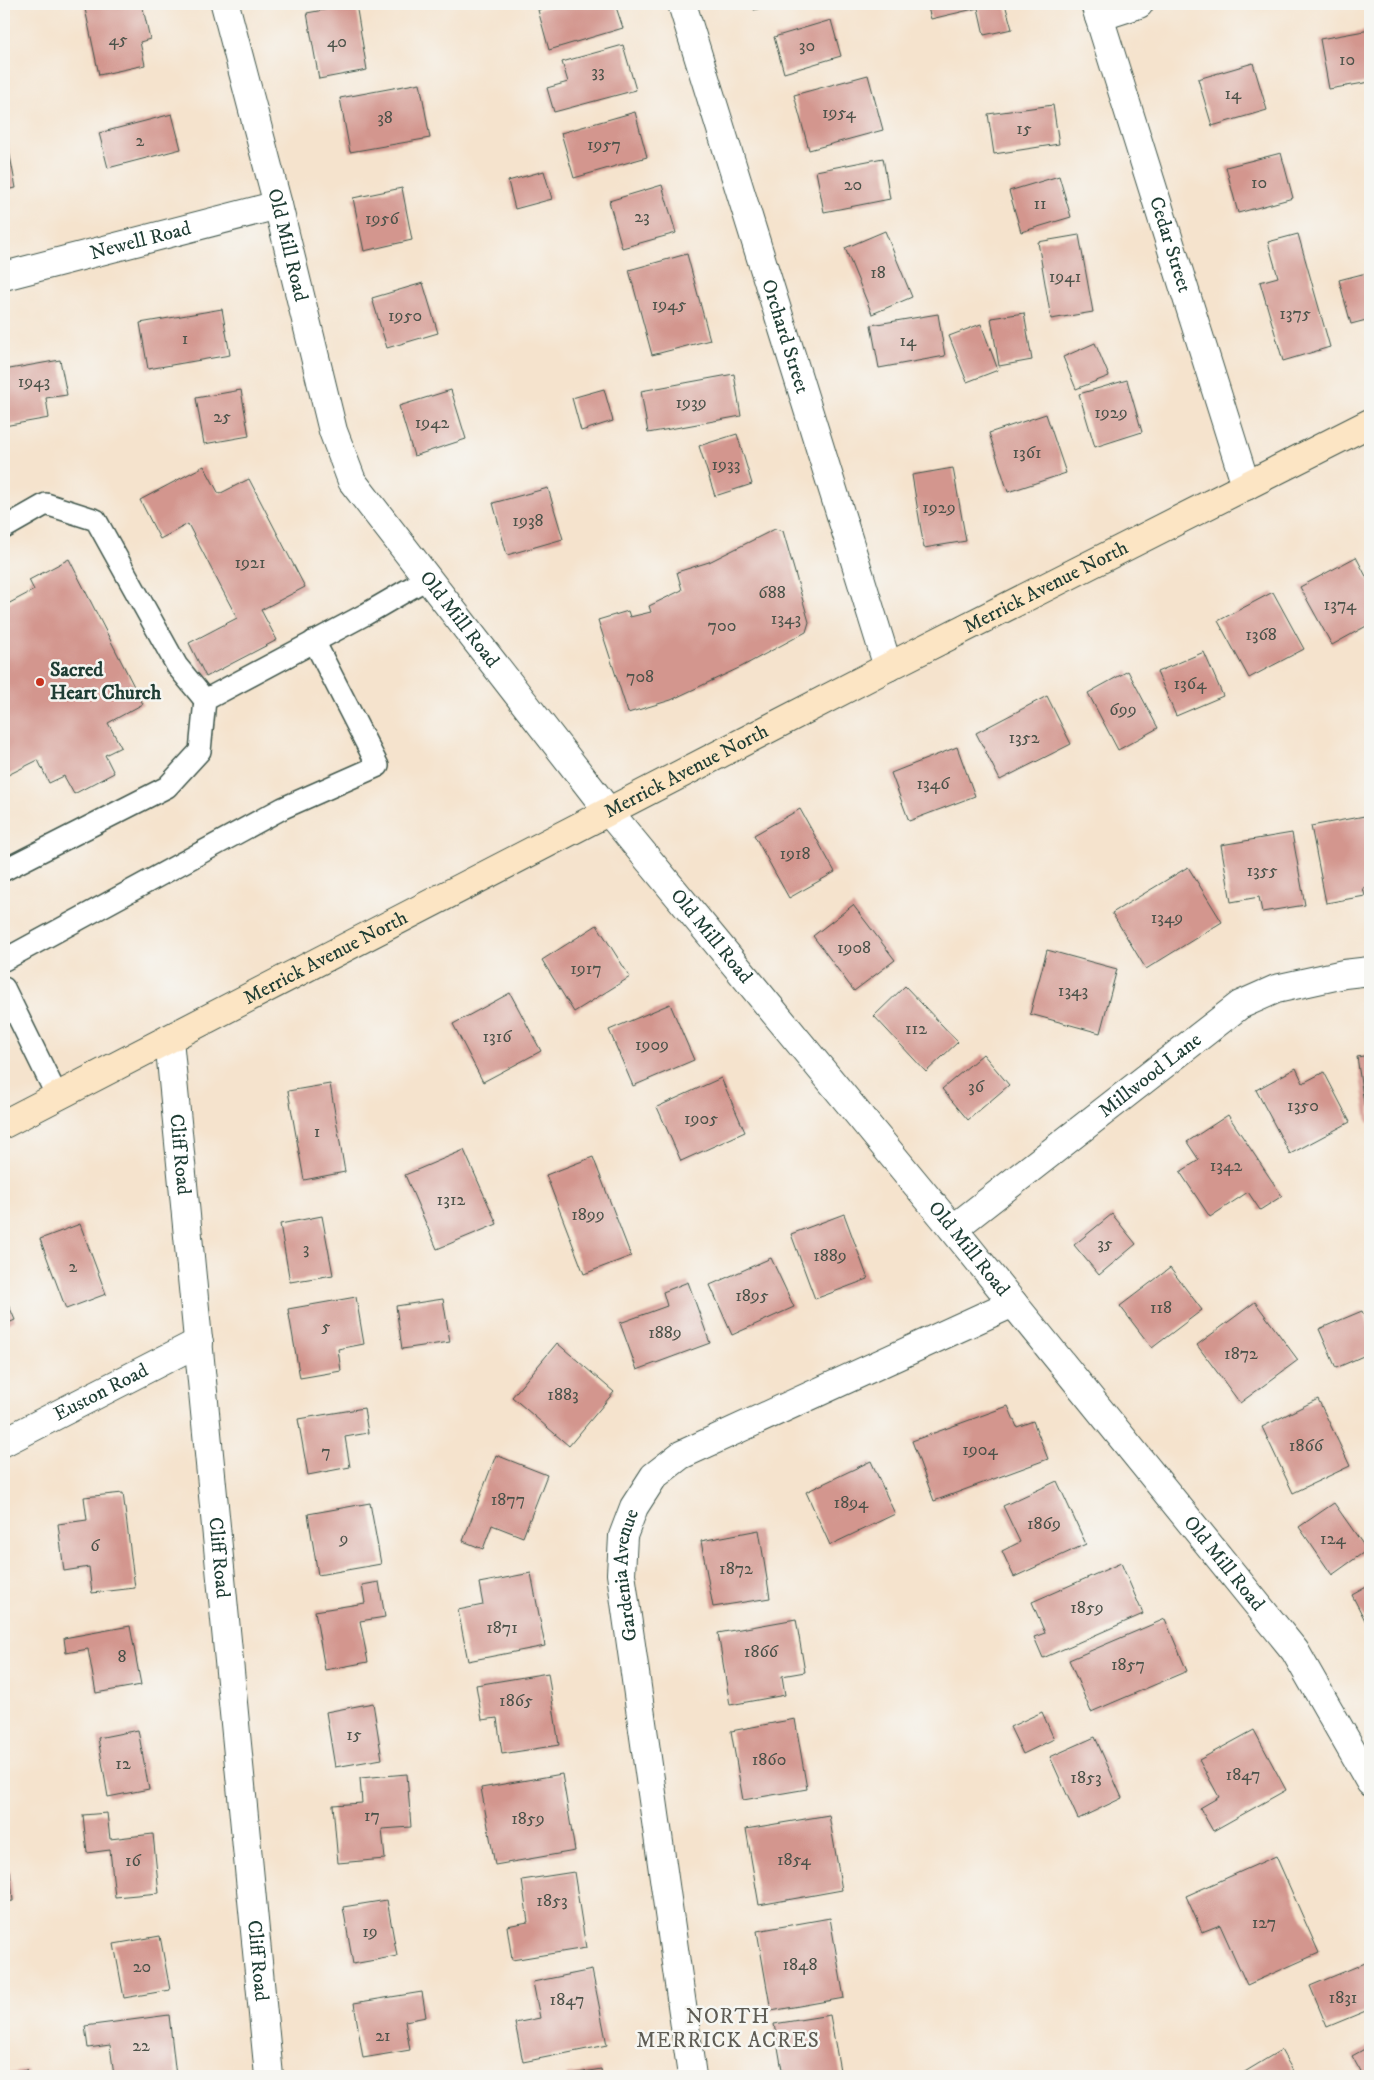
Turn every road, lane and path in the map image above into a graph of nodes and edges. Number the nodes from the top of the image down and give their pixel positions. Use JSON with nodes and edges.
{"nodes":[{"id":1,"x":225,"y":4,"type":"edge"},
{"id":2,"x":682,"y":4,"type":"edge"},
{"id":3,"x":1139,"y":4,"type":"edge"},
{"id":4,"x":1097,"y":10,"type":"edge"},
{"id":5,"x":278,"y":205,"type":"junction"},
{"id":6,"x":4,"y":276,"type":"edge"},
{"id":7,"x":1370,"y":423,"type":"edge"},
{"id":8,"x":1246,"y":486,"type":"junction"},
{"id":9,"x":4,"y":528,"type":"edge"},
{"id":10,"x":428,"y":578,"type":"junction"},
{"id":11,"x":314,"y":641,"type":"junction"},
{"id":12,"x":888,"y":667,"type":"junction"},
{"id":13,"x":206,"y":700,"type":"junction"},
{"id":14,"x":609,"y":812,"type":"junction"},
{"id":15,"x":4,"y":870,"type":"edge"},
{"id":16,"x":4,"y":960,"type":"edge"},
{"id":17,"x":1370,"y":971,"type":"edge"},
{"id":18,"x":4,"y":989,"type":"edge"},
{"id":19,"x":168,"y":1039,"type":"junction"},
{"id":20,"x":57,"y":1096,"type":"junction"},
{"id":21,"x":4,"y":1124,"type":"edge"},
{"id":22,"x":953,"y":1229,"type":"junction"},
{"id":23,"x":1013,"y":1303,"type":"junction"},
{"id":24,"x":199,"y":1342,"type":"junction"},
{"id":25,"x":4,"y":1442,"type":"edge"},
{"id":26,"x":1370,"y":1782,"type":"edge"},
{"id":27,"x":269,"y":2076,"type":"edge"},
{"id":28,"x":692,"y":2076,"type":"edge"}],
"edges":[{"from":1,"to":5,"type":"street","name":"Old Mill Road"},
{"from":2,"to":12,"type":"street","name":"Orchard Street"},
{"from":3,"to":4,"type":"street"},
{"from":4,"to":8,"type":"street","name":"Cedar Street"},
{"from":5,"to":6,"type":"street","name":"Newell Road"},
{"from":5,"to":10,"type":"street","name":"Old Mill Road"},
{"from":7,"to":8,"type":"main road","name":"Merrick Avenue North"},
{"from":8,"to":12,"type":"main road","name":"Merrick Avenue North"},
{"from":9,"to":13,"type":"lane"},
{"from":10,"to":11,"type":"lane"},
{"from":10,"to":14,"type":"street","name":"Old Mill Road"},
{"from":11,"to":13,"type":"lane"},
{"from":11,"to":16,"type":"lane"},
{"from":12,"to":14,"type":"main road","name":"Merrick Avenue North"},
{"from":13,"to":15,"type":"lane"},
{"from":14,"to":19,"type":"main road","name":"Merrick Avenue North"},
{"from":14,"to":22,"type":"street","name":"Old Mill Road"},
{"from":17,"to":22,"type":"street","name":"Millwood Lane"},
{"from":18,"to":20,"type":"lane"},
{"from":19,"to":20,"type":"main road","name":"Merrick Avenue North"},
{"from":19,"to":24,"type":"street","name":"Cliff Road"},
{"from":20,"to":21,"type":"main road","name":"Merrick Avenue North"},
{"from":22,"to":23,"type":"street","name":"Old Mill Road"},
{"from":23,"to":26,"type":"street","name":"Old Mill Road"},
{"from":23,"to":28,"type":"street","name":"Gardenia Avenue"},
{"from":24,"to":25,"type":"street","name":"Euston Road"},
{"from":24,"to":27,"type":"street","name":"Cliff Road"}]}
